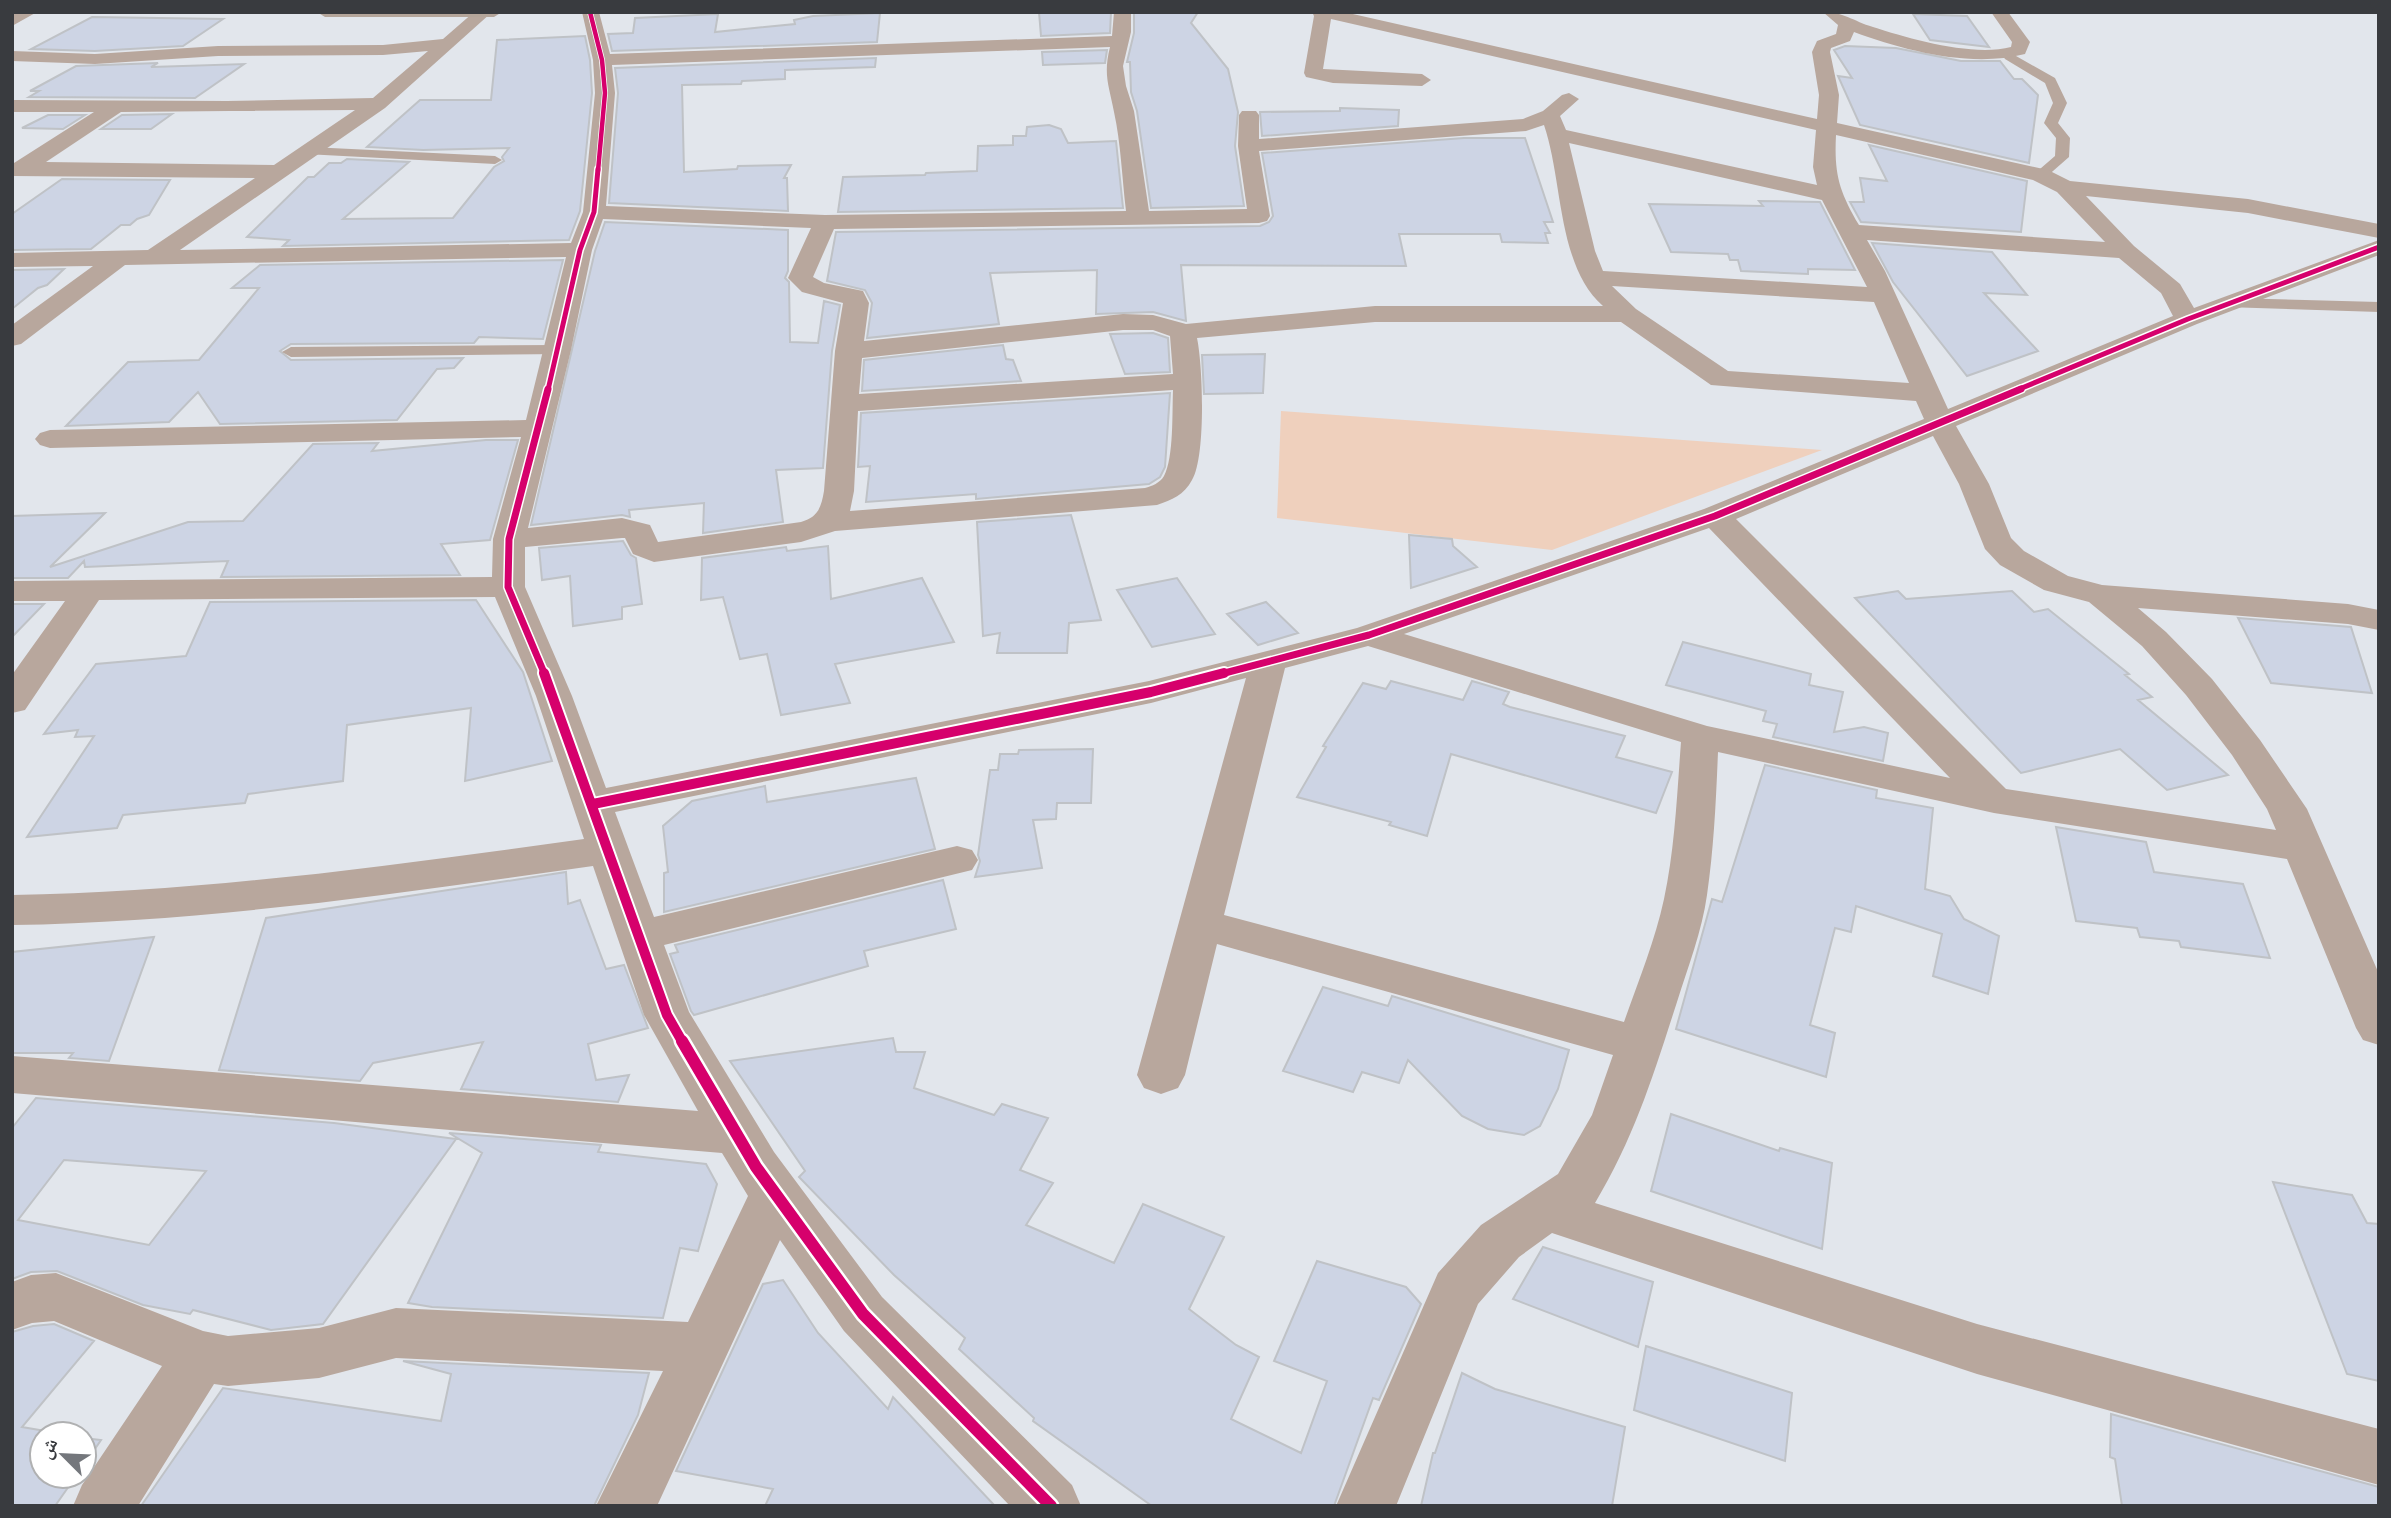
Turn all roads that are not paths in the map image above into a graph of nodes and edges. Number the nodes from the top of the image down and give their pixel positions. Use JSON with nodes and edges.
{"nodes":[{"id":1,"x":29,"y":12,"type":"edge"},
{"id":2,"x":325,"y":12,"type":"edge"},
{"id":3,"x":494,"y":12,"type":"edge"},
{"id":4,"x":590,"y":12,"type":"edge"},
{"id":5,"x":1123,"y":12,"type":"edge"},
{"id":6,"x":1999,"y":12,"type":"edge"},
{"id":7,"x":483,"y":13,"type":"edge"},
{"id":8,"x":1322,"y":13,"type":"edge"},
{"id":9,"x":1839,"y":18,"type":"edge"},
{"id":10,"x":12,"y":21,"type":"edge"},
{"id":11,"x":1421,"y":37,"type":"junction"},
{"id":12,"x":1118,"y":41,"type":"junction"},
{"id":13,"x":444,"y":44,"type":"junction"},
{"id":14,"x":1505,"y":55,"type":"junction"},
{"id":15,"x":12,"y":56,"type":"edge"},
{"id":16,"x":2009,"y":56,"type":"junction"},
{"id":17,"x":602,"y":60,"type":"junction"},
{"id":18,"x":1598,"y":75,"type":"junction"},
{"id":19,"x":378,"y":103,"type":"junction"},
{"id":20,"x":12,"y":106,"type":"edge"},
{"id":21,"x":116,"y":107,"type":"junction"},
{"id":22,"x":1249,"y":116,"type":"dead end"},
{"id":23,"x":1558,"y":117,"type":"junction"},
{"id":24,"x":1828,"y":126,"type":"junction"},
{"id":25,"x":1248,"y":146,"type":"junction"},
{"id":26,"x":310,"y":151,"type":"junction"},
{"id":27,"x":495,"y":160,"type":"dead end"},
{"id":28,"x":16,"y":164,"type":"edge"},
{"id":29,"x":280,"y":172,"type":"junction"},
{"id":30,"x":2040,"y":175,"type":"junction"},
{"id":31,"x":2065,"y":187,"type":"junction"},
{"id":32,"x":1830,"y":195,"type":"junction"},
{"id":33,"x":594,"y":212,"type":"junction"},
{"id":34,"x":1138,"y":216,"type":"junction"},
{"id":35,"x":825,"y":222,"type":"junction"},
{"id":36,"x":2379,"y":231,"type":"edge"},
{"id":37,"x":1852,"y":232,"type":"junction"},
{"id":38,"x":2379,"y":247,"type":"edge"},
{"id":39,"x":580,"y":250,"type":"junction"},
{"id":40,"x":2126,"y":250,"type":"junction"},
{"id":41,"x":119,"y":257,"type":"junction"},
{"id":42,"x":154,"y":257,"type":"junction"},
{"id":43,"x":12,"y":260,"type":"edge"},
{"id":44,"x":1594,"y":278,"type":"junction"},
{"id":45,"x":1883,"y":295,"type":"junction"},
{"id":46,"x":2231,"y":303,"type":"junction"},
{"id":47,"x":2379,"y":307,"type":"edge"},
{"id":48,"x":1627,"y":314,"type":"junction"},
{"id":49,"x":2188,"y":319,"type":"junction"},
{"id":50,"x":1182,"y":331,"type":"junction"},
{"id":51,"x":12,"y":338,"type":"edge"},
{"id":52,"x":558,"y":351,"type":"junction"},
{"id":53,"x":848,"y":351,"type":"junction"},
{"id":54,"x":291,"y":352,"type":"dead end"},
{"id":55,"x":1187,"y":381,"type":"junction"},
{"id":56,"x":1927,"y":393,"type":"junction"},
{"id":57,"x":845,"y":403,"type":"junction"},
{"id":58,"x":1940,"y":423,"type":"junction"},
{"id":59,"x":536,"y":428,"type":"junction"},
{"id":60,"x":50,"y":439,"type":"dead end"},
{"id":61,"x":1715,"y":516,"type":"junction"},
{"id":62,"x":825,"y":522,"type":"junction"},
{"id":63,"x":509,"y":540,"type":"junction"},
{"id":64,"x":508,"y":587,"type":"junction"},
{"id":65,"x":12,"y":591,"type":"edge"},
{"id":66,"x":89,"y":591,"type":"junction"},
{"id":67,"x":2101,"y":594,"type":"junction"},
{"id":68,"x":2379,"y":620,"type":"edge"},
{"id":69,"x":1370,"y":635,"type":"junction"},
{"id":70,"x":1269,"y":661,"type":"junction"},
{"id":71,"x":12,"y":702,"type":"edge"},
{"id":72,"x":1700,"y":736,"type":"junction"},
{"id":73,"x":1994,"y":800,"type":"junction"},
{"id":74,"x":593,"y":804,"type":"junction"},
{"id":75,"x":2304,"y":848,"type":"junction"},
{"id":76,"x":606,"y":849,"type":"junction"},
{"id":77,"x":957,"y":860,"type":"dead end"},
{"id":78,"x":12,"y":910,"type":"edge"},
{"id":79,"x":1200,"y":924,"type":"junction"},
{"id":80,"x":637,"y":936,"type":"junction"},
{"id":81,"x":2379,"y":1028,"type":"edge"},
{"id":82,"x":1638,"y":1044,"type":"junction"},
{"id":83,"x":12,"y":1074,"type":"edge"},
{"id":84,"x":1161,"y":1075,"type":"dead end"},
{"id":85,"x":737,"y":1134,"type":"junction"},
{"id":86,"x":775,"y":1194,"type":"junction"},
{"id":87,"x":1548,"y":1210,"type":"junction"},
{"id":88,"x":12,"y":1306,"type":"edge"},
{"id":89,"x":704,"y":1348,"type":"junction"},
{"id":90,"x":201,"y":1356,"type":"junction"},
{"id":91,"x":2379,"y":1457,"type":"edge"},
{"id":92,"x":1050,"y":1505,"type":"edge"},
{"id":93,"x":103,"y":1506,"type":"edge"},
{"id":94,"x":625,"y":1506,"type":"edge"},
{"id":95,"x":1366,"y":1506,"type":"edge"}],
"edges":[{"from":1,"to":10,"type":"street"},
{"from":2,"to":7,"type":"main road"},
{"from":3,"to":7,"type":"main road"},
{"from":4,"to":17,"type":"street"},
{"from":5,"to":12,"type":"street"},
{"from":6,"to":16,"type":"street"},
{"from":7,"to":13,"type":"street"},
{"from":8,"to":11,"type":"street"},
{"from":8,"to":11,"type":"street"},
{"from":9,"to":16,"type":"street"},
{"from":9,"to":24,"type":"street"},
{"from":11,"to":14,"type":"street"},
{"from":12,"to":17,"type":"street"},
{"from":12,"to":34,"type":"street"},
{"from":13,"to":15,"type":"street"},
{"from":13,"to":19,"type":"street"},
{"from":14,"to":18,"type":"street"},
{"from":14,"to":23,"type":"street"},
{"from":16,"to":30,"type":"lane"},
{"from":17,"to":33,"type":"street"},
{"from":18,"to":23,"type":"street"},
{"from":18,"to":24,"type":"street"},
{"from":19,"to":21,"type":"street"},
{"from":19,"to":26,"type":"street"},
{"from":20,"to":21,"type":"street"},
{"from":21,"to":28,"type":"street"},
{"from":22,"to":25,"type":"street"},
{"from":23,"to":25,"type":"street"},
{"from":23,"to":32,"type":"street"},
{"from":23,"to":44,"type":"street"},
{"from":24,"to":30,"type":"street"},
{"from":24,"to":32,"type":"street"},
{"from":25,"to":34,"type":"street"},
{"from":26,"to":27,"type":"lane"},
{"from":26,"to":29,"type":"street"},
{"from":28,"to":29,"type":"street"},
{"from":29,"to":42,"type":"street"},
{"from":30,"to":31,"type":"street"},
{"from":31,"to":36,"type":"street"},
{"from":31,"to":40,"type":"street"},
{"from":32,"to":37,"type":"street"},
{"from":33,"to":35,"type":"street"},
{"from":33,"to":39,"type":"street"},
{"from":34,"to":35,"type":"street"},
{"from":35,"to":53,"type":"street"},
{"from":37,"to":40,"type":"street"},
{"from":37,"to":45,"type":"street"},
{"from":38,"to":46,"type":"street"},
{"from":39,"to":42,"type":"street"},
{"from":39,"to":52,"type":"street"},
{"from":40,"to":49,"type":"street"},
{"from":41,"to":42,"type":"street"},
{"from":41,"to":43,"type":"street"},
{"from":41,"to":51,"type":"street"},
{"from":44,"to":45,"type":"street"},
{"from":44,"to":48,"type":"street"},
{"from":45,"to":56,"type":"street"},
{"from":46,"to":47,"type":"lane"},
{"from":46,"to":49,"type":"street"},
{"from":48,"to":50,"type":"street"},
{"from":48,"to":56,"type":"street"},
{"from":49,"to":58,"type":"street"},
{"from":50,"to":53,"type":"street"},
{"from":50,"to":55,"type":"street"},
{"from":52,"to":54,"type":"lane"},
{"from":52,"to":59,"type":"street"},
{"from":53,"to":57,"type":"street"},
{"from":55,"to":57,"type":"street"},
{"from":55,"to":62,"type":"street"},
{"from":56,"to":58,"type":"street"},
{"from":57,"to":62,"type":"street"},
{"from":58,"to":61,"type":"street"},
{"from":58,"to":67,"type":"street"},
{"from":59,"to":60,"type":"street"},
{"from":59,"to":63,"type":"street"},
{"from":61,"to":69,"type":"street"},
{"from":61,"to":73,"type":"street"},
{"from":62,"to":63,"type":"street"},
{"from":63,"to":64,"type":"street"},
{"from":64,"to":66,"type":"street"},
{"from":64,"to":74,"type":"street"},
{"from":65,"to":66,"type":"street"},
{"from":66,"to":71,"type":"street"},
{"from":67,"to":68,"type":"street"},
{"from":67,"to":75,"type":"street"},
{"from":69,"to":70,"type":"street"},
{"from":69,"to":72,"type":"street"},
{"from":70,"to":74,"type":"street"},
{"from":70,"to":79,"type":"street"},
{"from":72,"to":73,"type":"street"},
{"from":72,"to":82,"type":"street"},
{"from":73,"to":75,"type":"street"},
{"from":74,"to":76,"type":"street"},
{"from":75,"to":81,"type":"street"},
{"from":76,"to":78,"type":"street"},
{"from":76,"to":80,"type":"street"},
{"from":77,"to":80,"type":"street"},
{"from":79,"to":82,"type":"street"},
{"from":79,"to":84,"type":"street"},
{"from":80,"to":85,"type":"street"},
{"from":82,"to":87,"type":"street"},
{"from":83,"to":85,"type":"street"},
{"from":85,"to":86,"type":"street"},
{"from":86,"to":89,"type":"street"},
{"from":86,"to":92,"type":"street"},
{"from":87,"to":91,"type":"street"},
{"from":87,"to":95,"type":"street"},
{"from":88,"to":90,"type":"street"},
{"from":89,"to":90,"type":"street"},
{"from":89,"to":94,"type":"street"},
{"from":90,"to":93,"type":"street"}]}
